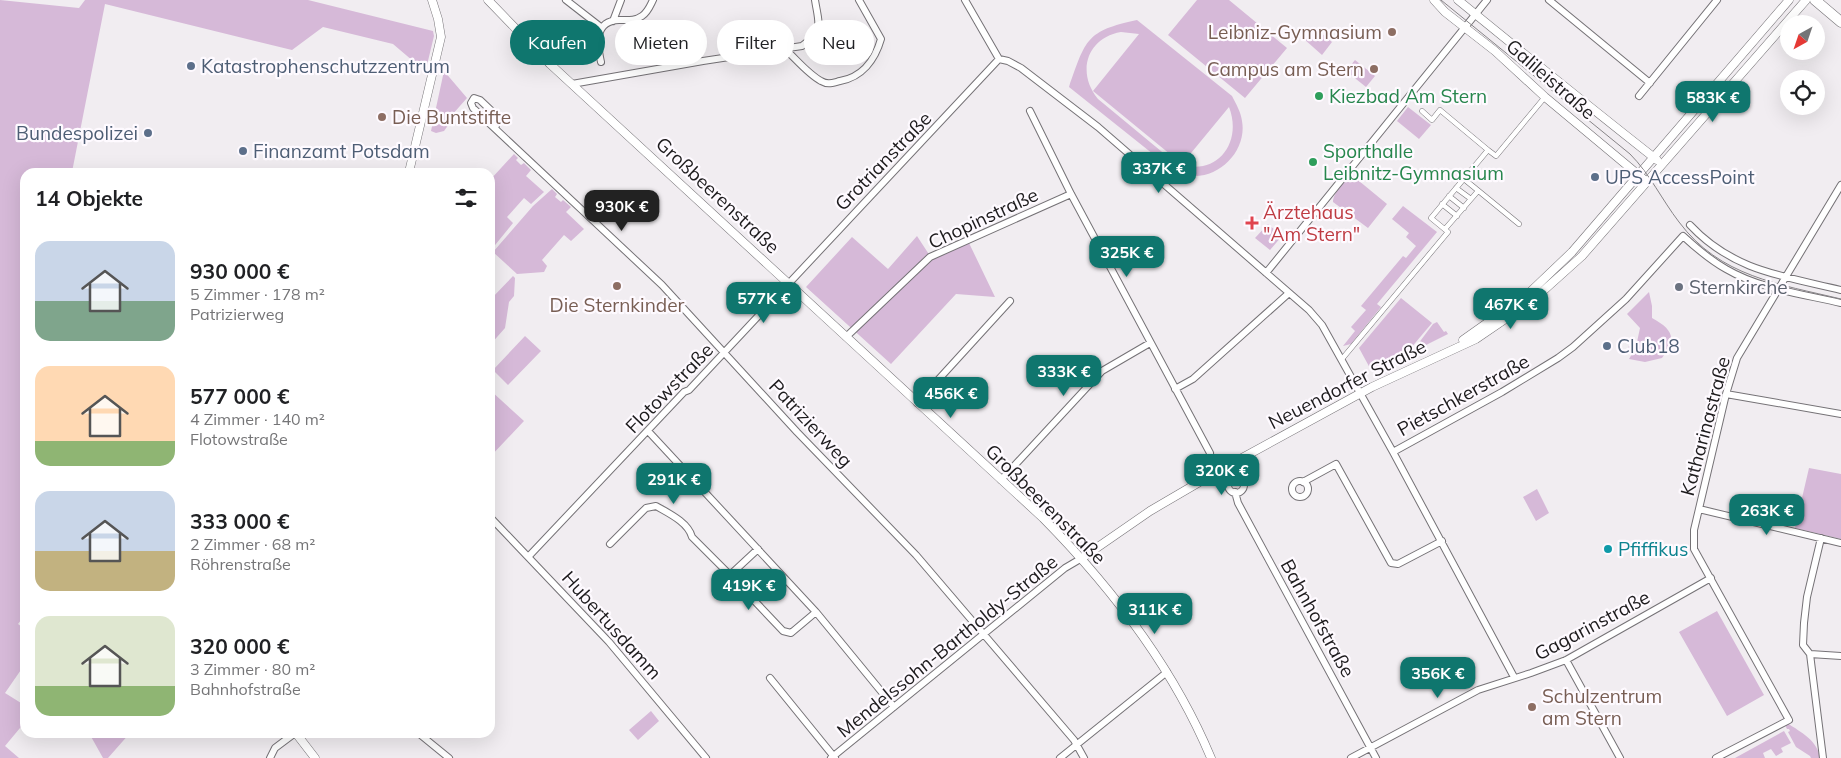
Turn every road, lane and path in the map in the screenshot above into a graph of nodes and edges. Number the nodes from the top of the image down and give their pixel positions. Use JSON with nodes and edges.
{"nodes":[{"id":1,"x":432,"y":0,"type":"edge"},
{"id":2,"x":488,"y":0,"type":"edge"},
{"id":3,"x":566,"y":0,"type":"edge"},
{"id":4,"x":621,"y":0,"type":"edge"},
{"id":5,"x":653,"y":0,"type":"edge"},
{"id":6,"x":815,"y":0,"type":"edge"},
{"id":7,"x":859,"y":0,"type":"edge"},
{"id":8,"x":965,"y":0,"type":"edge"},
{"id":9,"x":1434,"y":0,"type":"edge"},
{"id":10,"x":1458,"y":0,"type":"edge"},
{"id":11,"x":1487,"y":0,"type":"edge"},
{"id":12,"x":1549,"y":0,"type":"edge"},
{"id":13,"x":1717,"y":0,"type":"edge"},
{"id":14,"x":1789,"y":0,"type":"edge"},
{"id":15,"x":1806,"y":0,"type":"edge"},
{"id":16,"x":1815,"y":0,"type":"edge"},
{"id":17,"x":1475,"y":14,"type":"junction"},
{"id":18,"x":592,"y":20,"type":"edge"},
{"id":19,"x":613,"y":21,"type":"junction"},
{"id":20,"x":1841,"y":22,"type":"edge"},
{"id":21,"x":605,"y":26,"type":"edge"},
{"id":22,"x":1464,"y":28,"type":"junction"},
{"id":23,"x":1762,"y":31,"type":"junction"},
{"id":24,"x":1771,"y":39,"type":"junction"},
{"id":25,"x":794,"y":48,"type":"edge"},
{"id":26,"x":794,"y":57,"type":"edge"},
{"id":27,"x":717,"y":59,"type":"edge"},
{"id":28,"x":999,"y":59,"type":"junction"},
{"id":29,"x":1650,"y":83,"type":"junction"},
{"id":30,"x":572,"y":84,"type":"junction"},
{"id":31,"x":1639,"y":96,"type":"dead end"},
{"id":32,"x":1545,"y":97,"type":"junction"},
{"id":33,"x":1030,"y":111,"type":"dead end"},
{"id":34,"x":1422,"y":111,"type":"dead end"},
{"id":35,"x":495,"y":128,"type":"junction"},
{"id":36,"x":1488,"y":150,"type":"junction"},
{"id":37,"x":1654,"y":158,"type":"junction"},
{"id":38,"x":1662,"y":164,"type":"junction"},
{"id":39,"x":410,"y":168,"type":"edge"},
{"id":40,"x":1639,"y":175,"type":"junction"},
{"id":41,"x":1464,"y":179,"type":"junction"},
{"id":42,"x":1647,"y":182,"type":"junction"},
{"id":43,"x":1841,"y":185,"type":"edge"},
{"id":44,"x":1456,"y":188,"type":"junction"},
{"id":45,"x":1478,"y":191,"type":"junction"},
{"id":46,"x":1071,"y":194,"type":"junction"},
{"id":47,"x":1449,"y":196,"type":"junction"},
{"id":48,"x":1471,"y":200,"type":"junction"},
{"id":49,"x":1442,"y":204,"type":"junction"},
{"id":50,"x":1464,"y":208,"type":"junction"},
{"id":51,"x":1457,"y":216,"type":"junction"},
{"id":52,"x":1519,"y":224,"type":"dead end"},
{"id":53,"x":1690,"y":225,"type":"dead end"},
{"id":54,"x":1445,"y":229,"type":"junction"},
{"id":55,"x":1266,"y":273,"type":"junction"},
{"id":56,"x":1785,"y":277,"type":"junction"},
{"id":57,"x":788,"y":283,"type":"junction"},
{"id":58,"x":1778,"y":288,"type":"junction"},
{"id":59,"x":1841,"y":290,"type":"edge"},
{"id":60,"x":1289,"y":293,"type":"junction"},
{"id":61,"x":1010,"y":301,"type":"dead end"},
{"id":62,"x":1841,"y":303,"type":"edge"},
{"id":63,"x":846,"y":337,"type":"junction"},
{"id":64,"x":1150,"y":343,"type":"junction"},
{"id":65,"x":1449,"y":350,"type":"junction"},
{"id":66,"x":724,"y":351,"type":"junction"},
{"id":67,"x":1342,"y":359,"type":"junction"},
{"id":68,"x":1175,"y":389,"type":"junction"},
{"id":69,"x":1361,"y":393,"type":"junction"},
{"id":70,"x":1726,"y":394,"type":"junction"},
{"id":71,"x":917,"y":403,"type":"junction"},
{"id":72,"x":1841,"y":414,"type":"edge"},
{"id":73,"x":648,"y":431,"type":"junction"},
{"id":74,"x":1210,"y":452,"type":"dead end"},
{"id":75,"x":1393,"y":452,"type":"junction"},
{"id":76,"x":1001,"y":480,"type":"junction"},
{"id":77,"x":1303,"y":482,"type":"dead end"},
{"id":78,"x":1235,"y":492,"type":"dead end"},
{"id":79,"x":1699,"y":509,"type":"junction"},
{"id":80,"x":495,"y":522,"type":"edge"},
{"id":81,"x":1821,"y":538,"type":"junction"},
{"id":82,"x":1442,"y":541,"type":"junction"},
{"id":83,"x":1841,"y":543,"type":"edge"},
{"id":84,"x":610,"y":544,"type":"dead end"},
{"id":85,"x":758,"y":549,"type":"junction"},
{"id":86,"x":529,"y":556,"type":"junction"},
{"id":87,"x":1082,"y":558,"type":"junction"},
{"id":88,"x":730,"y":575,"type":"junction"},
{"id":89,"x":1710,"y":578,"type":"junction"},
{"id":90,"x":816,"y":612,"type":"junction"},
{"id":91,"x":984,"y":635,"type":"junction"},
{"id":92,"x":1810,"y":654,"type":"junction"},
{"id":93,"x":1841,"y":656,"type":"edge"},
{"id":94,"x":1566,"y":660,"type":"junction"},
{"id":95,"x":1167,"y":672,"type":"junction"},
{"id":96,"x":1514,"y":677,"type":"junction"},
{"id":97,"x":770,"y":678,"type":"dead end"},
{"id":98,"x":894,"y":707,"type":"junction"},
{"id":99,"x":288,"y":738,"type":"edge"},
{"id":100,"x":299,"y":738,"type":"edge"},
{"id":101,"x":425,"y":738,"type":"edge"},
{"id":102,"x":1076,"y":745,"type":"junction"},
{"id":103,"x":1371,"y":748,"type":"junction"},
{"id":104,"x":834,"y":757,"type":"edge"},
{"id":105,"x":270,"y":758,"type":"edge"},
{"id":106,"x":315,"y":758,"type":"edge"},
{"id":107,"x":450,"y":758,"type":"edge"},
{"id":108,"x":706,"y":758,"type":"edge"},
{"id":109,"x":1060,"y":758,"type":"edge"},
{"id":110,"x":1084,"y":758,"type":"edge"},
{"id":111,"x":1211,"y":758,"type":"edge"},
{"id":112,"x":1351,"y":758,"type":"edge"},
{"id":113,"x":1376,"y":758,"type":"edge"},
{"id":114,"x":1620,"y":758,"type":"edge"},
{"id":115,"x":1716,"y":758,"type":"edge"},
{"id":116,"x":1824,"y":758,"type":"edge"}],
"edges":[{"from":1,"to":39,"type":"street"},
{"from":2,"to":30,"type":"street","name":"Großbeerenstraße"},
{"from":3,"to":18,"type":"street"},
{"from":4,"to":19,"type":"street"},
{"from":5,"to":19,"type":"street"},
{"from":6,"to":25,"type":"street"},
{"from":7,"to":26,"type":"street"},
{"from":8,"to":28,"type":"street"},
{"from":9,"to":22,"type":"street","name":"Galileistraße"},
{"from":10,"to":17,"type":"street","name":"Galileistraße"},
{"from":11,"to":17,"type":"street"},
{"from":12,"to":29,"type":"street"},
{"from":13,"to":29,"type":"street"},
{"from":14,"to":23,"type":"street","name":"Neuendorfer Straße"},
{"from":15,"to":24,"type":"street","name":"Neuendorfer Straße"},
{"from":16,"to":20,"type":"highway"},
{"from":17,"to":22,"type":"street"},
{"from":17,"to":37,"type":"street","name":"Galileistraße"},
{"from":19,"to":21,"type":"street"},
{"from":22,"to":32,"type":"street","name":"Galileistraße"},
{"from":22,"to":55,"type":"street"},
{"from":23,"to":24,"type":"street"},
{"from":23,"to":37,"type":"street","name":"Neuendorfer Straße"},
{"from":24,"to":38,"type":"street","name":"Neuendorfer Straße"},
{"from":27,"to":30,"type":"street"},
{"from":28,"to":55,"type":"street"},
{"from":28,"to":57,"type":"street","name":"Grotrianstraße"},
{"from":29,"to":31,"type":"street"},
{"from":30,"to":57,"type":"street","name":"Großbeerenstraße"},
{"from":32,"to":36,"type":"street"},
{"from":32,"to":40,"type":"street","name":"Galileistraße"},
{"from":33,"to":46,"type":"street"},
{"from":34,"to":36,"type":"street"},
{"from":35,"to":35,"type":"street","name":"Patrizierweg"},
{"from":35,"to":66,"type":"street","name":"Patrizierweg"},
{"from":36,"to":41,"type":"street"},
{"from":37,"to":38,"type":"street","name":"Galileistraße"},
{"from":37,"to":40,"type":"street","name":"Neuendorfer Straße"},
{"from":38,"to":42,"type":"street","name":"Neuendorfer Straße"},
{"from":40,"to":42,"type":"street","name":"Galileistraße"},
{"from":40,"to":65,"type":"street","name":"Neuendorfer Straße"},
{"from":41,"to":44,"type":"street"},
{"from":41,"to":45,"type":"street"},
{"from":42,"to":65,"type":"street","name":"Neuendorfer Straße"},
{"from":43,"to":56,"type":"street","name":"Katharinastraße"},
{"from":44,"to":47,"type":"street"},
{"from":44,"to":48,"type":"street"},
{"from":45,"to":48,"type":"street"},
{"from":45,"to":52,"type":"street"},
{"from":46,"to":63,"type":"street","name":"Chopinstraße"},
{"from":46,"to":64,"type":"street"},
{"from":47,"to":49,"type":"street"},
{"from":47,"to":50,"type":"street"},
{"from":48,"to":50,"type":"street"},
{"from":49,"to":51,"type":"street"},
{"from":49,"to":54,"type":"street"},
{"from":50,"to":51,"type":"street"},
{"from":51,"to":54,"type":"street"},
{"from":53,"to":56,"type":"street"},
{"from":54,"to":67,"type":"street"},
{"from":55,"to":60,"type":"street"},
{"from":56,"to":58,"type":"street","name":"Katharinastraße"},
{"from":56,"to":59,"type":"street"},
{"from":57,"to":63,"type":"street","name":"Großbeerenstraße"},
{"from":57,"to":66,"type":"street","name":"Flotowstraße"},
{"from":58,"to":62,"type":"street"},
{"from":58,"to":70,"type":"street","name":"Katharinastraße"},
{"from":58,"to":75,"type":"street","name":"Pietschkerstraße"},
{"from":60,"to":67,"type":"street"},
{"from":60,"to":68,"type":"street"},
{"from":61,"to":71,"type":"street"},
{"from":63,"to":71,"type":"street","name":"Großbeerenstraße"},
{"from":64,"to":68,"type":"street"},
{"from":64,"to":76,"type":"street"},
{"from":65,"to":69,"type":"street","name":"Neuendorfer Straße"},
{"from":66,"to":73,"type":"street","name":"Flotowstraße"},
{"from":66,"to":91,"type":"street","name":"Patrizierweg"},
{"from":67,"to":69,"type":"street"},
{"from":68,"to":74,"type":"street"},
{"from":69,"to":75,"type":"street"},
{"from":69,"to":87,"type":"street","name":"Neuendorfer Straße"},
{"from":70,"to":72,"type":"street"},
{"from":70,"to":79,"type":"street","name":"Katharinastraße"},
{"from":71,"to":76,"type":"street","name":"Großbeerenstraße"},
{"from":73,"to":85,"type":"street"},
{"from":73,"to":86,"type":"street","name":"Flotowstraße"},
{"from":75,"to":82,"type":"street"},
{"from":76,"to":87,"type":"street","name":"Großbeerenstraße"},
{"from":77,"to":82,"type":"street"},
{"from":78,"to":103,"type":"street","name":"Bahnhofstraße"},
{"from":79,"to":81,"type":"street"},
{"from":79,"to":89,"type":"street","name":"Katharinastraße"},
{"from":80,"to":86,"type":"street","name":"Hubertusdamm"},
{"from":81,"to":83,"type":"street"},
{"from":81,"to":92,"type":"street"},
{"from":82,"to":96,"type":"street"},
{"from":84,"to":88,"type":"street"},
{"from":85,"to":88,"type":"street"},
{"from":85,"to":90,"type":"street"},
{"from":86,"to":108,"type":"street","name":"Hubertusdamm"},
{"from":87,"to":91,"type":"street","name":"Mendelssohn-Bartholdy-Straße"},
{"from":87,"to":95,"type":"street","name":"Großbeerenstraße"},
{"from":88,"to":90,"type":"street"},
{"from":89,"to":94,"type":"street","name":"Gagarinstraße"},
{"from":89,"to":115,"type":"street","name":"Katharinastraße"},
{"from":90,"to":98,"type":"street"},
{"from":91,"to":98,"type":"street","name":"Mendelssohn-Bartholdy-Straße"},
{"from":91,"to":102,"type":"street","name":"Patrizierweg"},
{"from":92,"to":93,"type":"street"},
{"from":92,"to":116,"type":"street"},
{"from":94,"to":96,"type":"street","name":"Gagarinstraße"},
{"from":94,"to":114,"type":"street"},
{"from":95,"to":102,"type":"street"},
{"from":95,"to":111,"type":"street","name":"Großbeerenstraße"},
{"from":96,"to":103,"type":"street","name":"Gagarinstraße"},
{"from":97,"to":104,"type":"street"},
{"from":98,"to":104,"type":"street","name":"Mendelssohn-Bartholdy-Straße"},
{"from":99,"to":105,"type":"street"},
{"from":100,"to":106,"type":"street"},
{"from":101,"to":107,"type":"street"},
{"from":102,"to":109,"type":"street"},
{"from":102,"to":110,"type":"street","name":"Patrizierweg"},
{"from":103,"to":112,"type":"street","name":"Gagarinstraße"},
{"from":103,"to":113,"type":"street","name":"Bahnhofstraße"}]}
